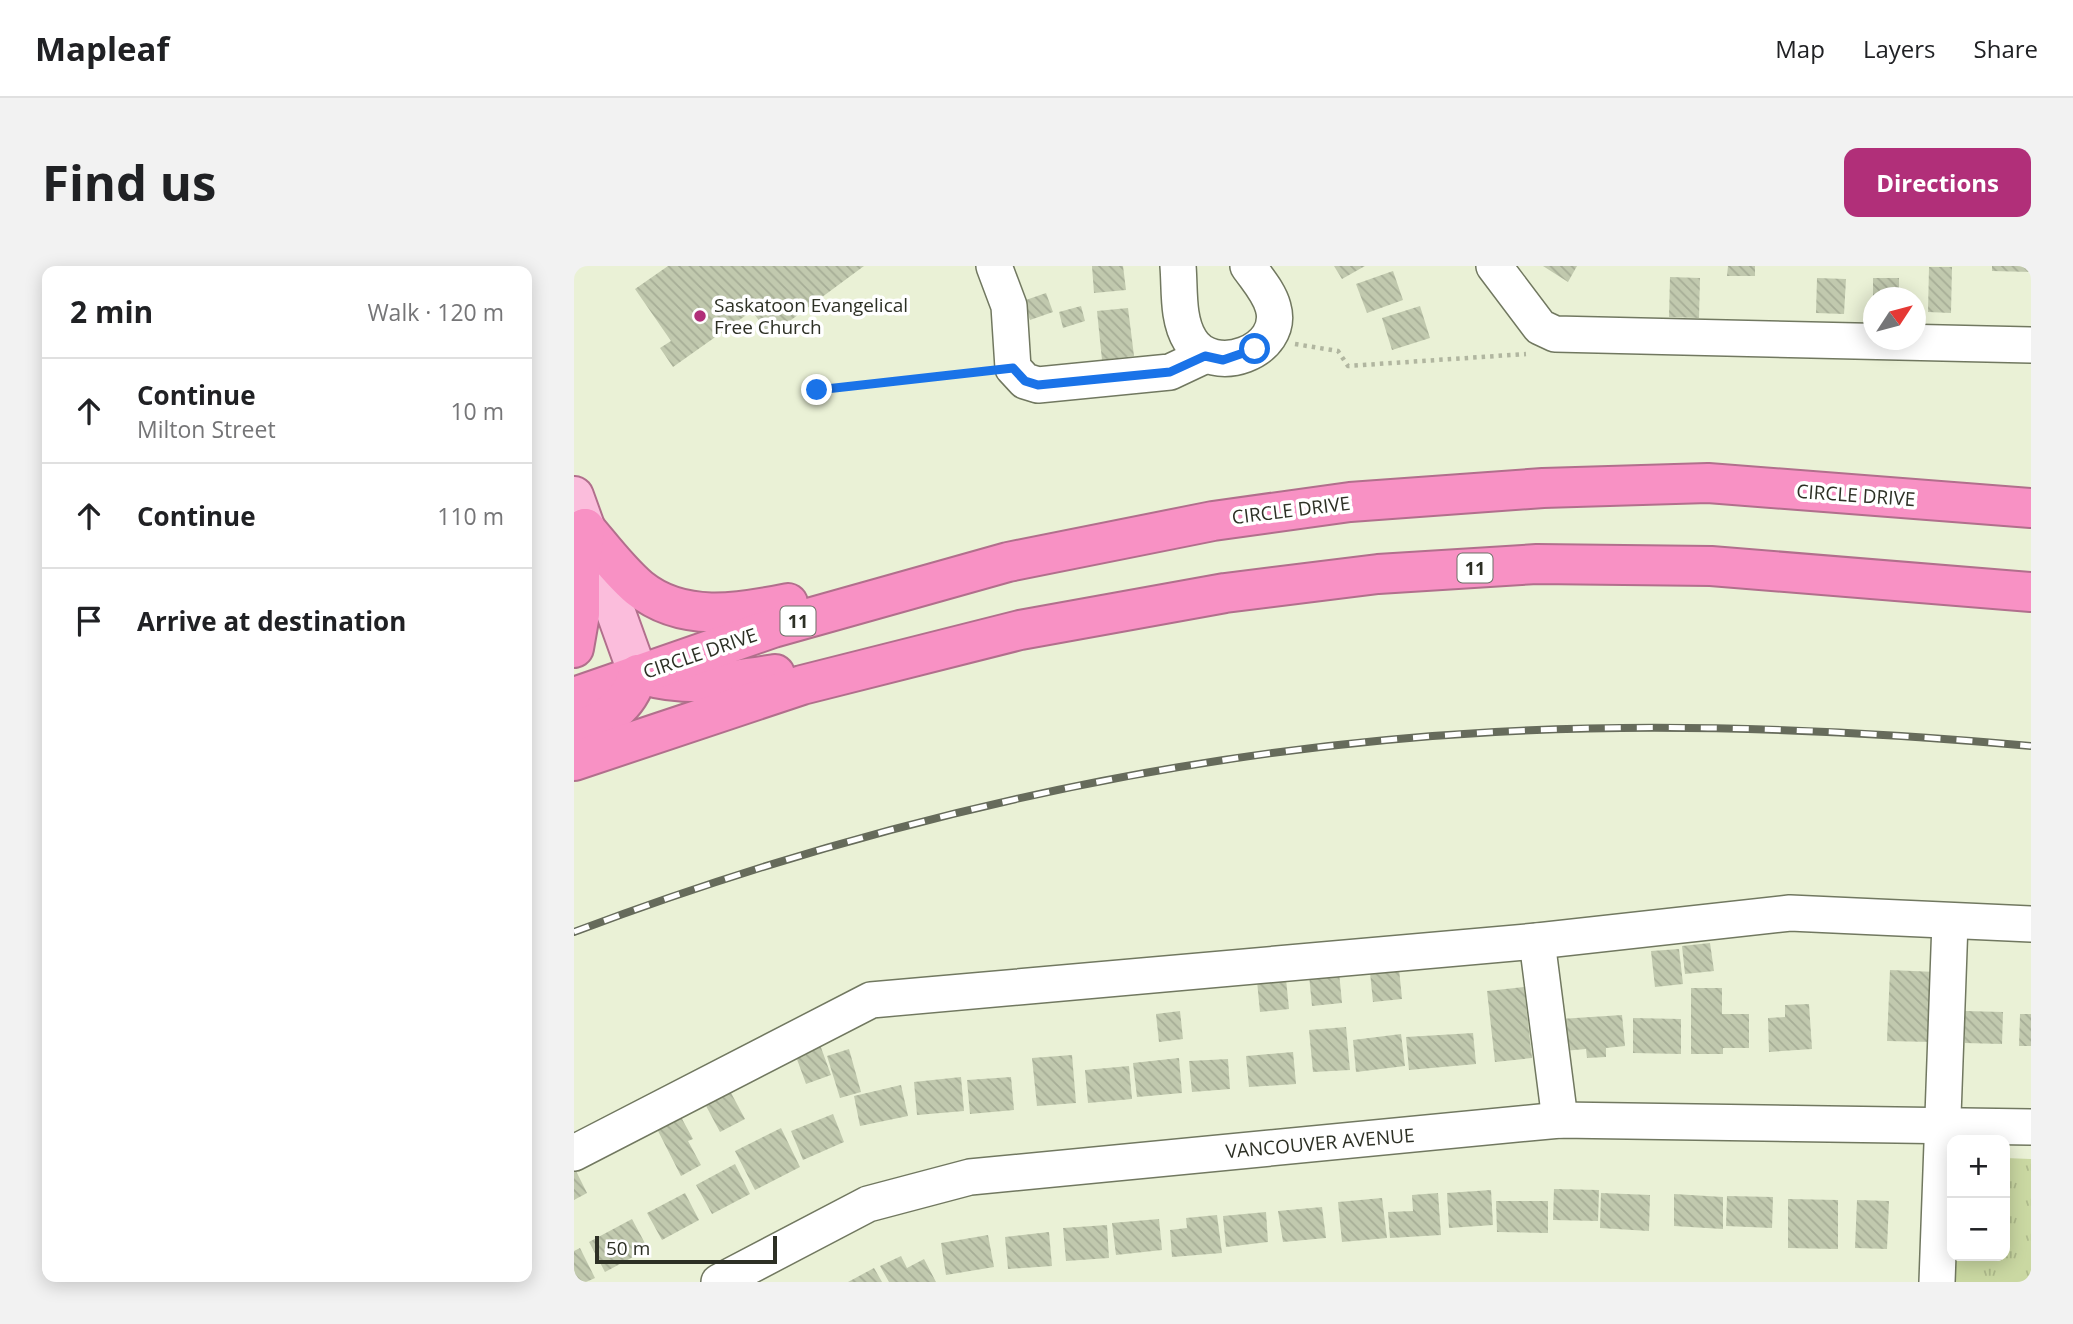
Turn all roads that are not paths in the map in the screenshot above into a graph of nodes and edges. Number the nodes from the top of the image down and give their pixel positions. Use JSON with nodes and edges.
{"nodes":[{"id":1,"x":994,"y":266,"type":"edge"},
{"id":2,"x":1178,"y":266,"type":"edge"},
{"id":3,"x":1248,"y":266,"type":"edge"},
{"id":4,"x":1494,"y":266,"type":"edge"},
{"id":5,"x":2031,"y":345,"type":"edge"},
{"id":6,"x":1205,"y":356,"type":"junction"},
{"id":7,"x":2031,"y":508,"type":"edge"},
{"id":8,"x":580,"y":512,"type":"edge"},
{"id":9,"x":960,"y":575,"type":"junction"},
{"id":10,"x":2031,"y":592,"type":"edge"},
{"id":11,"x":574,"y":648,"type":"edge"},
{"id":12,"x":926,"y":652,"type":"junction"},
{"id":13,"x":638,"y":674,"type":"junction"},
{"id":14,"x":574,"y":697,"type":"edge"},
{"id":15,"x":574,"y":732,"type":"edge"},
{"id":16,"x":574,"y":761,"type":"edge"},
{"id":17,"x":1950,"y":922,"type":"junction"},
{"id":18,"x":2031,"y":924,"type":"edge"},
{"id":19,"x":1537,"y":941,"type":"junction"},
{"id":20,"x":1560,"y":1120,"type":"junction"},
{"id":21,"x":1944,"y":1127,"type":"junction"},
{"id":22,"x":2031,"y":1128,"type":"edge"},
{"id":23,"x":574,"y":1153,"type":"edge"},
{"id":24,"x":719,"y":1282,"type":"edge"},
{"id":25,"x":1937,"y":1282,"type":"edge"}],
"edges":[{"from":1,"to":6,"type":"street"},
{"from":2,"to":6,"type":"street"},
{"from":3,"to":6,"type":"street"},
{"from":4,"to":5,"type":"street"},
{"from":7,"to":9,"type":"highway","name":"CIRCLE DRIVE","number":"11"},
{"from":8,"to":9,"type":"highway"},
{"from":8,"to":11,"type":"highway"},
{"from":8,"to":13,"type":"main road"},
{"from":9,"to":13,"type":"highway","name":"CIRCLE DRIVE","number":"11"},
{"from":10,"to":12,"type":"highway","number":"11"},
{"from":12,"to":13,"type":"highway"},
{"from":12,"to":16,"type":"highway","number":"11"},
{"from":13,"to":14,"type":"highway","name":"CIRCLE DRIVE"},
{"from":13,"to":15,"type":"highway"},
{"from":17,"to":18,"type":"street"},
{"from":17,"to":19,"type":"street"},
{"from":17,"to":21,"type":"street"},
{"from":19,"to":20,"type":"street"},
{"from":19,"to":23,"type":"street"},
{"from":20,"to":21,"type":"street","name":"VANCOUVER AVENUE"},
{"from":20,"to":24,"type":"street","name":"VANCOUVER AVENUE"},
{"from":21,"to":22,"type":"street","name":"VANCOUVER AVENUE"},
{"from":21,"to":25,"type":"street"}]}
